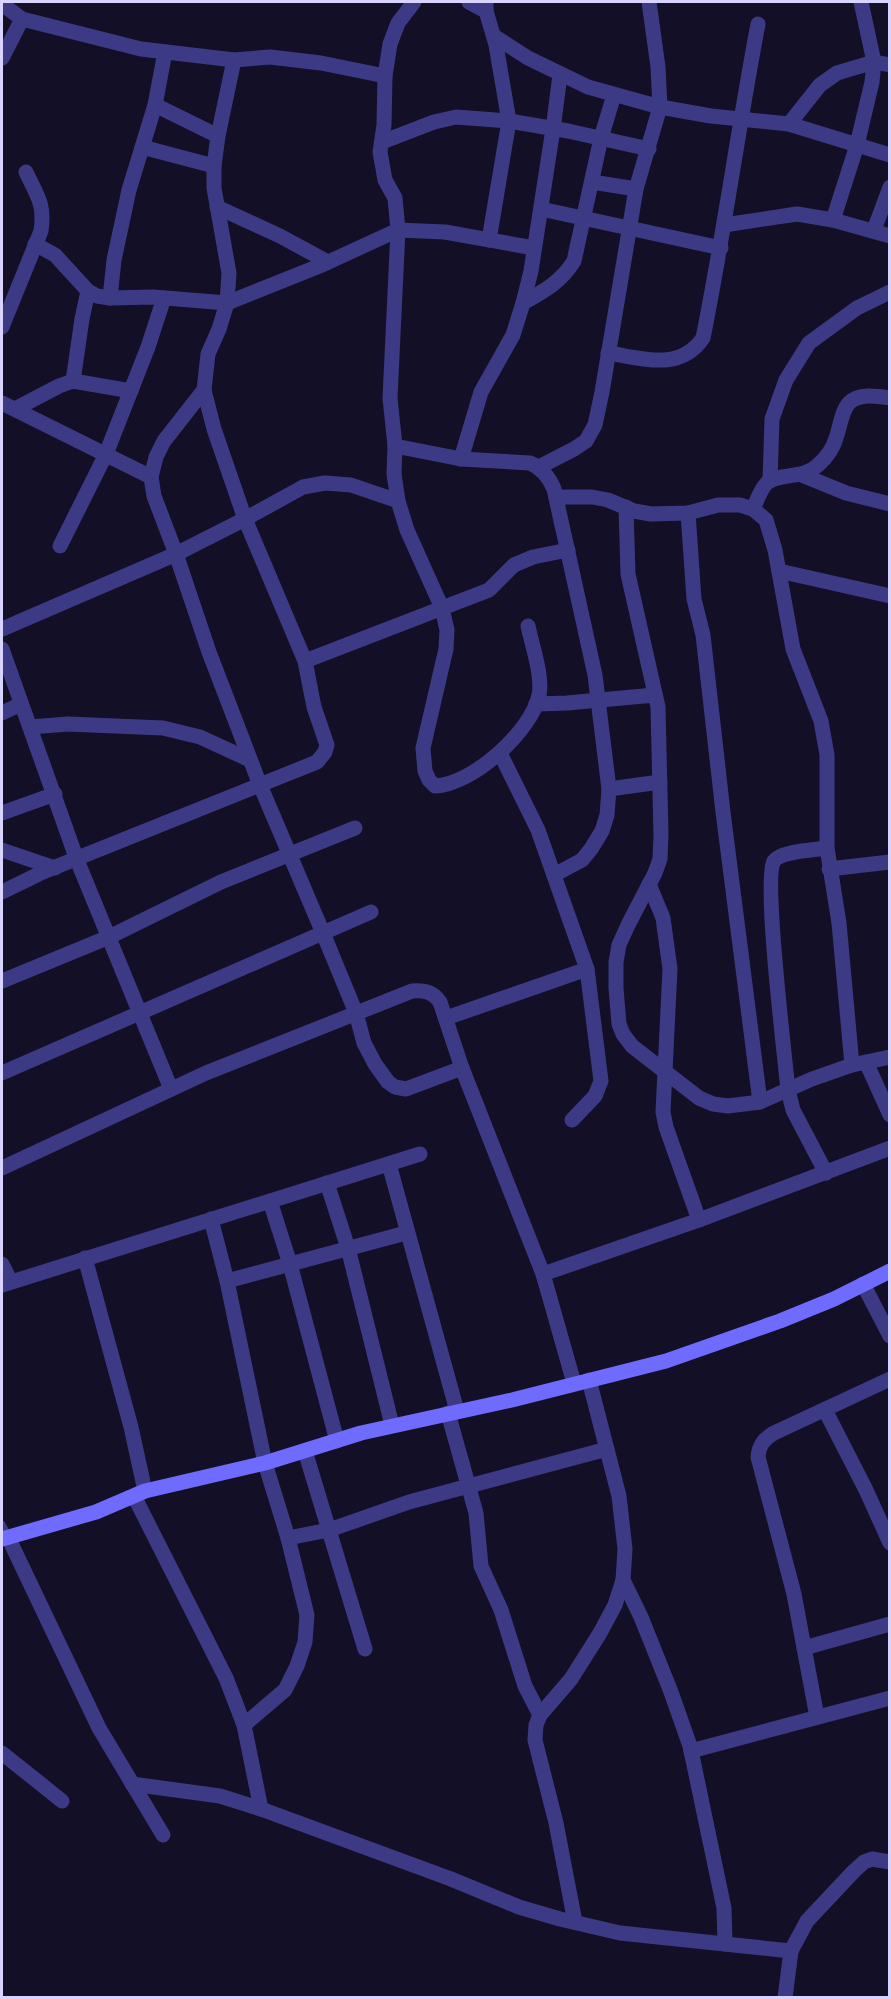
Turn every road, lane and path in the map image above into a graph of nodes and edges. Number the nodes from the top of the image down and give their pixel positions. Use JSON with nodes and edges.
{"nodes":[{"id":1,"x":414,"y":2,"type":"edge"},
{"id":2,"x":469,"y":2,"type":"edge"},
{"id":3,"x":649,"y":2,"type":"edge"},
{"id":4,"x":861,"y":2,"type":"edge"},
{"id":5,"x":2,"y":4,"type":"edge"},
{"id":6,"x":486,"y":6,"type":"edge"},
{"id":7,"x":22,"y":19,"type":"junction"},
{"id":8,"x":758,"y":24,"type":"dead end"},
{"id":9,"x":494,"y":36,"type":"junction"},
{"id":10,"x":165,"y":52,"type":"junction"},
{"id":11,"x":2,"y":57,"type":"edge"},
{"id":12,"x":234,"y":60,"type":"junction"},
{"id":13,"x":882,"y":64,"type":"edge"},
{"id":14,"x":560,"y":75,"type":"junction"},
{"id":15,"x":386,"y":76,"type":"junction"},
{"id":16,"x":614,"y":94,"type":"junction"},
{"id":17,"x":155,"y":105,"type":"junction"},
{"id":18,"x":660,"y":107,"type":"junction"},
{"id":19,"x":740,"y":119,"type":"junction"},
{"id":20,"x":509,"y":121,"type":"junction"},
{"id":21,"x":789,"y":124,"type":"junction"},
{"id":22,"x":553,"y":129,"type":"junction"},
{"id":23,"x":218,"y":136,"type":"junction"},
{"id":24,"x":601,"y":138,"type":"junction"},
{"id":25,"x":382,"y":142,"type":"junction"},
{"id":26,"x":857,"y":145,"type":"junction"},
{"id":27,"x":142,"y":147,"type":"junction"},
{"id":28,"x":648,"y":149,"type":"junction"},
{"id":29,"x":890,"y":155,"type":"edge"},
{"id":30,"x":214,"y":166,"type":"junction"},
{"id":31,"x":26,"y":172,"type":"dead end"},
{"id":32,"x":592,"y":182,"type":"junction"},
{"id":33,"x":890,"y":187,"type":"edge"},
{"id":34,"x":636,"y":189,"type":"junction"},
{"id":35,"x":217,"y":207,"type":"junction"},
{"id":36,"x":541,"y":209,"type":"junction"},
{"id":37,"x":585,"y":218,"type":"junction"},
{"id":38,"x":833,"y":220,"type":"junction"},
{"id":39,"x":724,"y":225,"type":"junction"},
{"id":40,"x":629,"y":229,"type":"junction"},
{"id":41,"x":398,"y":230,"type":"junction"},
{"id":42,"x":874,"y":230,"type":"junction"},
{"id":43,"x":890,"y":236,"type":"edge"},
{"id":44,"x":489,"y":240,"type":"junction"},
{"id":45,"x":35,"y":244,"type":"junction"},
{"id":46,"x":534,"y":248,"type":"junction"},
{"id":47,"x":721,"y":248,"type":"junction"},
{"id":48,"x":328,"y":262,"type":"junction"},
{"id":49,"x":88,"y":291,"type":"junction"},
{"id":50,"x":890,"y":292,"type":"edge"},
{"id":51,"x":110,"y":298,"type":"junction"},
{"id":52,"x":164,"y":298,"type":"junction"},
{"id":53,"x":227,"y":303,"type":"junction"},
{"id":54,"x":523,"y":303,"type":"junction"},
{"id":55,"x":2,"y":327,"type":"edge"},
{"id":56,"x":608,"y":353,"type":"junction"},
{"id":57,"x":73,"y":381,"type":"junction"},
{"id":58,"x":204,"y":390,"type":"junction"},
{"id":59,"x":131,"y":391,"type":"junction"},
{"id":60,"x":890,"y":398,"type":"edge"},
{"id":61,"x":8,"y":406,"type":"edge"},
{"id":62,"x":395,"y":446,"type":"junction"},
{"id":63,"x":106,"y":454,"type":"junction"},
{"id":64,"x":461,"y":459,"type":"junction"},
{"id":65,"x":539,"y":467,"type":"junction"},
{"id":66,"x":802,"y":475,"type":"junction"},
{"id":67,"x":151,"y":477,"type":"junction"},
{"id":68,"x":770,"y":481,"type":"junction"},
{"id":69,"x":556,"y":497,"type":"junction"},
{"id":70,"x":398,"y":501,"type":"junction"},
{"id":71,"x":890,"y":504,"type":"edge"},
{"id":72,"x":626,"y":507,"type":"junction"},
{"id":73,"x":753,"y":509,"type":"junction"},
{"id":74,"x":688,"y":513,"type":"junction"},
{"id":75,"x":245,"y":519,"type":"junction"},
{"id":76,"x":60,"y":546,"type":"dead end"},
{"id":77,"x":568,"y":550,"type":"junction"},
{"id":78,"x":176,"y":554,"type":"junction"},
{"id":79,"x":779,"y":571,"type":"junction"},
{"id":80,"x":890,"y":596,"type":"edge"},
{"id":81,"x":442,"y":609,"type":"junction"},
{"id":82,"x":528,"y":626,"type":"dead end"},
{"id":83,"x":2,"y":629,"type":"edge"},
{"id":84,"x":2,"y":649,"type":"edge"},
{"id":85,"x":305,"y":661,"type":"junction"},
{"id":86,"x":655,"y":695,"type":"junction"},
{"id":87,"x":597,"y":699,"type":"junction"},
{"id":88,"x":21,"y":704,"type":"junction"},
{"id":89,"x":537,"y":704,"type":"junction"},
{"id":90,"x":2,"y":713,"type":"edge"},
{"id":91,"x":30,"y":727,"type":"junction"},
{"id":92,"x":500,"y":753,"type":"junction"},
{"id":93,"x":250,"y":760,"type":"junction"},
{"id":94,"x":660,"y":782,"type":"junction"},
{"id":95,"x":260,"y":785,"type":"junction"},
{"id":96,"x":609,"y":789,"type":"junction"},
{"id":97,"x":55,"y":794,"type":"junction"},
{"id":98,"x":2,"y":813,"type":"edge"},
{"id":99,"x":355,"y":828,"type":"dead end"},
{"id":100,"x":827,"y":848,"type":"junction"},
{"id":101,"x":2,"y":850,"type":"edge"},
{"id":102,"x":290,"y":856,"type":"junction"},
{"id":103,"x":76,"y":860,"type":"junction"},
{"id":104,"x":890,"y":862,"type":"edge"},
{"id":105,"x":55,"y":868,"type":"junction"},
{"id":106,"x":830,"y":868,"type":"junction"},
{"id":107,"x":554,"y":875,"type":"junction"},
{"id":108,"x":649,"y":884,"type":"junction"},
{"id":109,"x":2,"y":892,"type":"edge"},
{"id":110,"x":371,"y":912,"type":"dead end"},
{"id":111,"x":323,"y":933,"type":"junction"},
{"id":112,"x":109,"y":937,"type":"junction"},
{"id":113,"x":587,"y":969,"type":"junction"},
{"id":114,"x":2,"y":981,"type":"edge"},
{"id":115,"x":356,"y":1013,"type":"junction"},
{"id":116,"x":140,"y":1014,"type":"junction"},
{"id":117,"x":446,"y":1018,"type":"junction"},
{"id":118,"x":890,"y":1057,"type":"edge"},
{"id":119,"x":859,"y":1064,"type":"junction"},
{"id":120,"x":462,"y":1068,"type":"junction"},
{"id":121,"x":664,"y":1072,"type":"junction"},
{"id":122,"x":2,"y":1073,"type":"edge"},
{"id":123,"x":171,"y":1089,"type":"junction"},
{"id":124,"x":788,"y":1090,"type":"junction"},
{"id":125,"x":760,"y":1102,"type":"junction"},
{"id":126,"x":890,"y":1115,"type":"edge"},
{"id":127,"x":572,"y":1120,"type":"dead end"},
{"id":128,"x":890,"y":1148,"type":"edge"},
{"id":129,"x":420,"y":1154,"type":"dead end"},
{"id":130,"x":389,"y":1164,"type":"junction"},
{"id":131,"x":2,"y":1168,"type":"edge"},
{"id":132,"x":826,"y":1173,"type":"junction"},
{"id":133,"x":327,"y":1183,"type":"junction"},
{"id":134,"x":270,"y":1201,"type":"junction"},
{"id":135,"x":211,"y":1219,"type":"junction"},
{"id":136,"x":699,"y":1220,"type":"junction"},
{"id":137,"x":406,"y":1233,"type":"junction"},
{"id":138,"x":348,"y":1248,"type":"junction"},
{"id":139,"x":86,"y":1258,"type":"junction"},
{"id":140,"x":2,"y":1264,"type":"edge"},
{"id":141,"x":290,"y":1264,"type":"junction"},
{"id":142,"x":890,"y":1270,"type":"edge"},
{"id":143,"x":543,"y":1274,"type":"junction"},
{"id":144,"x":227,"y":1281,"type":"junction"},
{"id":145,"x":6,"y":1283,"type":"edge"},
{"id":146,"x":863,"y":1284,"type":"junction"},
{"id":147,"x":890,"y":1336,"type":"edge"},
{"id":148,"x":890,"y":1379,"type":"edge"},
{"id":149,"x":589,"y":1380,"type":"junction"},
{"id":150,"x":574,"y":1383,"type":"junction"},
{"id":151,"x":825,"y":1410,"type":"junction"},
{"id":152,"x":453,"y":1412,"type":"junction"},
{"id":153,"x":392,"y":1425,"type":"junction"},
{"id":154,"x":337,"y":1441,"type":"junction"},
{"id":155,"x":607,"y":1449,"type":"junction"},
{"id":156,"x":305,"y":1451,"type":"junction"},
{"id":157,"x":265,"y":1463,"type":"junction"},
{"id":158,"x":468,"y":1485,"type":"junction"},
{"id":159,"x":139,"y":1494,"type":"junction"},
{"id":160,"x":329,"y":1530,"type":"junction"},
{"id":161,"x":4,"y":1534,"type":"edge"},
{"id":162,"x":288,"y":1538,"type":"junction"},
{"id":163,"x":890,"y":1543,"type":"edge"},
{"id":164,"x":622,"y":1580,"type":"junction"},
{"id":165,"x":890,"y":1624,"type":"edge"},
{"id":166,"x":804,"y":1648,"type":"junction"},
{"id":167,"x":365,"y":1649,"type":"dead end"},
{"id":168,"x":890,"y":1698,"type":"edge"},
{"id":169,"x":540,"y":1715,"type":"junction"},
{"id":170,"x":817,"y":1717,"type":"junction"},
{"id":171,"x":244,"y":1725,"type":"junction"},
{"id":172,"x":691,"y":1751,"type":"junction"},
{"id":173,"x":2,"y":1753,"type":"edge"},
{"id":174,"x":132,"y":1784,"type":"junction"},
{"id":175,"x":62,"y":1801,"type":"dead end"},
{"id":176,"x":261,"y":1809,"type":"junction"},
{"id":177,"x":163,"y":1835,"type":"dead end"},
{"id":178,"x":890,"y":1862,"type":"edge"},
{"id":179,"x":575,"y":1922,"type":"junction"},
{"id":180,"x":725,"y":1944,"type":"junction"},
{"id":181,"x":791,"y":1951,"type":"junction"},
{"id":182,"x":784,"y":1998,"type":"edge"}],
"edges":[{"from":1,"to":15,"type":"street"},
{"from":2,"to":6,"type":"street"},
{"from":3,"to":18,"type":"street"},
{"from":4,"to":13,"type":"street"},
{"from":5,"to":7,"type":"street"},
{"from":6,"to":9,"type":"street"},
{"from":7,"to":10,"type":"street"},
{"from":7,"to":11,"type":"street"},
{"from":8,"to":19,"type":"street"},
{"from":9,"to":14,"type":"street"},
{"from":9,"to":20,"type":"street"},
{"from":10,"to":12,"type":"street"},
{"from":10,"to":17,"type":"street"},
{"from":12,"to":15,"type":"street"},
{"from":12,"to":23,"type":"street"},
{"from":13,"to":21,"type":"street"},
{"from":13,"to":26,"type":"street"},
{"from":14,"to":16,"type":"street"},
{"from":14,"to":22,"type":"street"},
{"from":15,"to":25,"type":"street"},
{"from":16,"to":18,"type":"street"},
{"from":16,"to":24,"type":"street"},
{"from":17,"to":23,"type":"street"},
{"from":17,"to":27,"type":"street"},
{"from":18,"to":19,"type":"street"},
{"from":18,"to":28,"type":"street"},
{"from":19,"to":21,"type":"street"},
{"from":19,"to":39,"type":"street"},
{"from":20,"to":22,"type":"street"},
{"from":20,"to":25,"type":"street"},
{"from":20,"to":44,"type":"street"},
{"from":21,"to":26,"type":"street"},
{"from":22,"to":24,"type":"street"},
{"from":22,"to":36,"type":"street"},
{"from":23,"to":30,"type":"street"},
{"from":24,"to":28,"type":"street"},
{"from":24,"to":32,"type":"street"},
{"from":25,"to":41,"type":"street"},
{"from":26,"to":29,"type":"street"},
{"from":26,"to":38,"type":"street"},
{"from":27,"to":30,"type":"street"},
{"from":27,"to":51,"type":"street"},
{"from":28,"to":34,"type":"street"},
{"from":30,"to":35,"type":"street"},
{"from":31,"to":45,"type":"street"},
{"from":32,"to":34,"type":"street"},
{"from":32,"to":37,"type":"street"},
{"from":33,"to":42,"type":"street"},
{"from":34,"to":40,"type":"street"},
{"from":35,"to":48,"type":"street"},
{"from":35,"to":53,"type":"street"},
{"from":36,"to":37,"type":"street"},
{"from":36,"to":46,"type":"street"},
{"from":37,"to":40,"type":"street"},
{"from":37,"to":54,"type":"street"},
{"from":38,"to":39,"type":"street"},
{"from":38,"to":42,"type":"street"},
{"from":39,"to":47,"type":"street"},
{"from":40,"to":47,"type":"street"},
{"from":40,"to":56,"type":"street"},
{"from":41,"to":44,"type":"street"},
{"from":41,"to":48,"type":"street"},
{"from":41,"to":62,"type":"street"},
{"from":42,"to":43,"type":"street"},
{"from":44,"to":46,"type":"street"},
{"from":45,"to":49,"type":"street"},
{"from":45,"to":55,"type":"street"},
{"from":46,"to":54,"type":"street"},
{"from":47,"to":56,"type":"street"},
{"from":48,"to":53,"type":"street"},
{"from":49,"to":51,"type":"street"},
{"from":49,"to":57,"type":"street"},
{"from":50,"to":68,"type":"street"},
{"from":51,"to":52,"type":"street"},
{"from":52,"to":53,"type":"street"},
{"from":52,"to":59,"type":"street"},
{"from":53,"to":58,"type":"street"},
{"from":54,"to":64,"type":"street"},
{"from":56,"to":65,"type":"street"},
{"from":57,"to":59,"type":"street"},
{"from":57,"to":61,"type":"street"},
{"from":58,"to":67,"type":"street"},
{"from":58,"to":75,"type":"street"},
{"from":59,"to":63,"type":"street"},
{"from":60,"to":66,"type":"street"},
{"from":61,"to":63,"type":"street"},
{"from":62,"to":64,"type":"street"},
{"from":62,"to":70,"type":"street"},
{"from":63,"to":67,"type":"street"},
{"from":63,"to":76,"type":"street"},
{"from":64,"to":65,"type":"street"},
{"from":65,"to":69,"type":"street"},
{"from":66,"to":68,"type":"street"},
{"from":66,"to":71,"type":"street"},
{"from":67,"to":78,"type":"street"},
{"from":68,"to":73,"type":"street"},
{"from":69,"to":72,"type":"street"},
{"from":69,"to":77,"type":"street"},
{"from":70,"to":75,"type":"street"},
{"from":70,"to":81,"type":"street"},
{"from":72,"to":74,"type":"street"},
{"from":72,"to":86,"type":"street"},
{"from":73,"to":74,"type":"street"},
{"from":73,"to":79,"type":"street"},
{"from":74,"to":125,"type":"street"},
{"from":75,"to":78,"type":"street"},
{"from":75,"to":85,"type":"street"},
{"from":77,"to":81,"type":"street"},
{"from":77,"to":87,"type":"street"},
{"from":78,"to":83,"type":"street"},
{"from":78,"to":93,"type":"street"},
{"from":79,"to":80,"type":"street"},
{"from":79,"to":100,"type":"street"},
{"from":81,"to":85,"type":"street"},
{"from":81,"to":92,"type":"street"},
{"from":82,"to":89,"type":"street"},
{"from":84,"to":88,"type":"street"},
{"from":85,"to":95,"type":"street"},
{"from":86,"to":87,"type":"street"},
{"from":86,"to":94,"type":"street"},
{"from":87,"to":89,"type":"street"},
{"from":87,"to":96,"type":"street"},
{"from":88,"to":90,"type":"street"},
{"from":88,"to":91,"type":"street"},
{"from":89,"to":92,"type":"street"},
{"from":91,"to":93,"type":"street"},
{"from":91,"to":97,"type":"street"},
{"from":92,"to":107,"type":"street"},
{"from":93,"to":95,"type":"street"},
{"from":94,"to":96,"type":"street"},
{"from":94,"to":108,"type":"street"},
{"from":95,"to":102,"type":"street"},
{"from":95,"to":103,"type":"street"},
{"from":96,"to":107,"type":"street"},
{"from":97,"to":98,"type":"street"},
{"from":97,"to":103,"type":"street"},
{"from":99,"to":102,"type":"street"},
{"from":100,"to":106,"type":"street"},
{"from":100,"to":124,"type":"street"},
{"from":101,"to":105,"type":"street"},
{"from":102,"to":111,"type":"street"},
{"from":102,"to":112,"type":"street"},
{"from":103,"to":105,"type":"street"},
{"from":103,"to":112,"type":"street"},
{"from":104,"to":106,"type":"street"},
{"from":105,"to":109,"type":"street"},
{"from":106,"to":119,"type":"street"},
{"from":107,"to":113,"type":"street"},
{"from":108,"to":121,"type":"street"},
{"from":108,"to":121,"type":"street"},
{"from":110,"to":111,"type":"street"},
{"from":111,"to":115,"type":"street"},
{"from":111,"to":116,"type":"street"},
{"from":112,"to":114,"type":"street"},
{"from":112,"to":116,"type":"street"},
{"from":113,"to":117,"type":"street"},
{"from":113,"to":127,"type":"street"},
{"from":115,"to":117,"type":"street"},
{"from":115,"to":120,"type":"street"},
{"from":115,"to":123,"type":"street"},
{"from":116,"to":122,"type":"street"},
{"from":116,"to":123,"type":"street"},
{"from":117,"to":120,"type":"street"},
{"from":118,"to":119,"type":"street"},
{"from":119,"to":124,"type":"street"},
{"from":119,"to":126,"type":"street"},
{"from":120,"to":143,"type":"street"},
{"from":121,"to":125,"type":"street"},
{"from":121,"to":136,"type":"street"},
{"from":123,"to":131,"type":"street"},
{"from":124,"to":125,"type":"street"},
{"from":124,"to":132,"type":"street"},
{"from":128,"to":132,"type":"street"},
{"from":129,"to":130,"type":"street"},
{"from":130,"to":133,"type":"street"},
{"from":130,"to":137,"type":"street"},
{"from":132,"to":136,"type":"street"},
{"from":133,"to":134,"type":"street"},
{"from":133,"to":138,"type":"street"},
{"from":134,"to":135,"type":"street"},
{"from":134,"to":141,"type":"street"},
{"from":135,"to":139,"type":"street"},
{"from":135,"to":144,"type":"street"},
{"from":136,"to":143,"type":"street"},
{"from":137,"to":138,"type":"street"},
{"from":137,"to":152,"type":"street"},
{"from":138,"to":141,"type":"street"},
{"from":138,"to":153,"type":"street"},
{"from":139,"to":145,"type":"street"},
{"from":139,"to":159,"type":"street"},
{"from":140,"to":145,"type":"street"},
{"from":141,"to":144,"type":"street"},
{"from":141,"to":154,"type":"street"},
{"from":142,"to":146,"type":"street"},
{"from":143,"to":150,"type":"street"},
{"from":144,"to":157,"type":"street"},
{"from":146,"to":147,"type":"street"},
{"from":146,"to":149,"type":"street"},
{"from":148,"to":151,"type":"street"},
{"from":149,"to":150,"type":"street"},
{"from":149,"to":155,"type":"street"},
{"from":150,"to":152,"type":"street"},
{"from":151,"to":163,"type":"street"},
{"from":151,"to":166,"type":"street"},
{"from":152,"to":153,"type":"street"},
{"from":152,"to":158,"type":"street"},
{"from":153,"to":154,"type":"street"},
{"from":154,"to":156,"type":"street"},
{"from":155,"to":158,"type":"street"},
{"from":155,"to":164,"type":"street"},
{"from":156,"to":157,"type":"street"},
{"from":156,"to":160,"type":"street"},
{"from":157,"to":159,"type":"street"},
{"from":157,"to":162,"type":"street"},
{"from":158,"to":160,"type":"street"},
{"from":158,"to":169,"type":"street"},
{"from":159,"to":161,"type":"street"},
{"from":159,"to":171,"type":"street"},
{"from":160,"to":162,"type":"street"},
{"from":160,"to":167,"type":"street"},
{"from":161,"to":174,"type":"street"},
{"from":162,"to":171,"type":"street"},
{"from":164,"to":169,"type":"street"},
{"from":164,"to":172,"type":"street"},
{"from":165,"to":166,"type":"street"},
{"from":166,"to":170,"type":"street"},
{"from":168,"to":170,"type":"street"},
{"from":169,"to":179,"type":"street"},
{"from":170,"to":172,"type":"street"},
{"from":171,"to":176,"type":"street"},
{"from":172,"to":180,"type":"street"},
{"from":173,"to":175,"type":"street"},
{"from":174,"to":176,"type":"street"},
{"from":174,"to":177,"type":"street"},
{"from":176,"to":179,"type":"street"},
{"from":178,"to":181,"type":"street"},
{"from":179,"to":180,"type":"street"},
{"from":180,"to":181,"type":"street"},
{"from":181,"to":182,"type":"street"}]}
